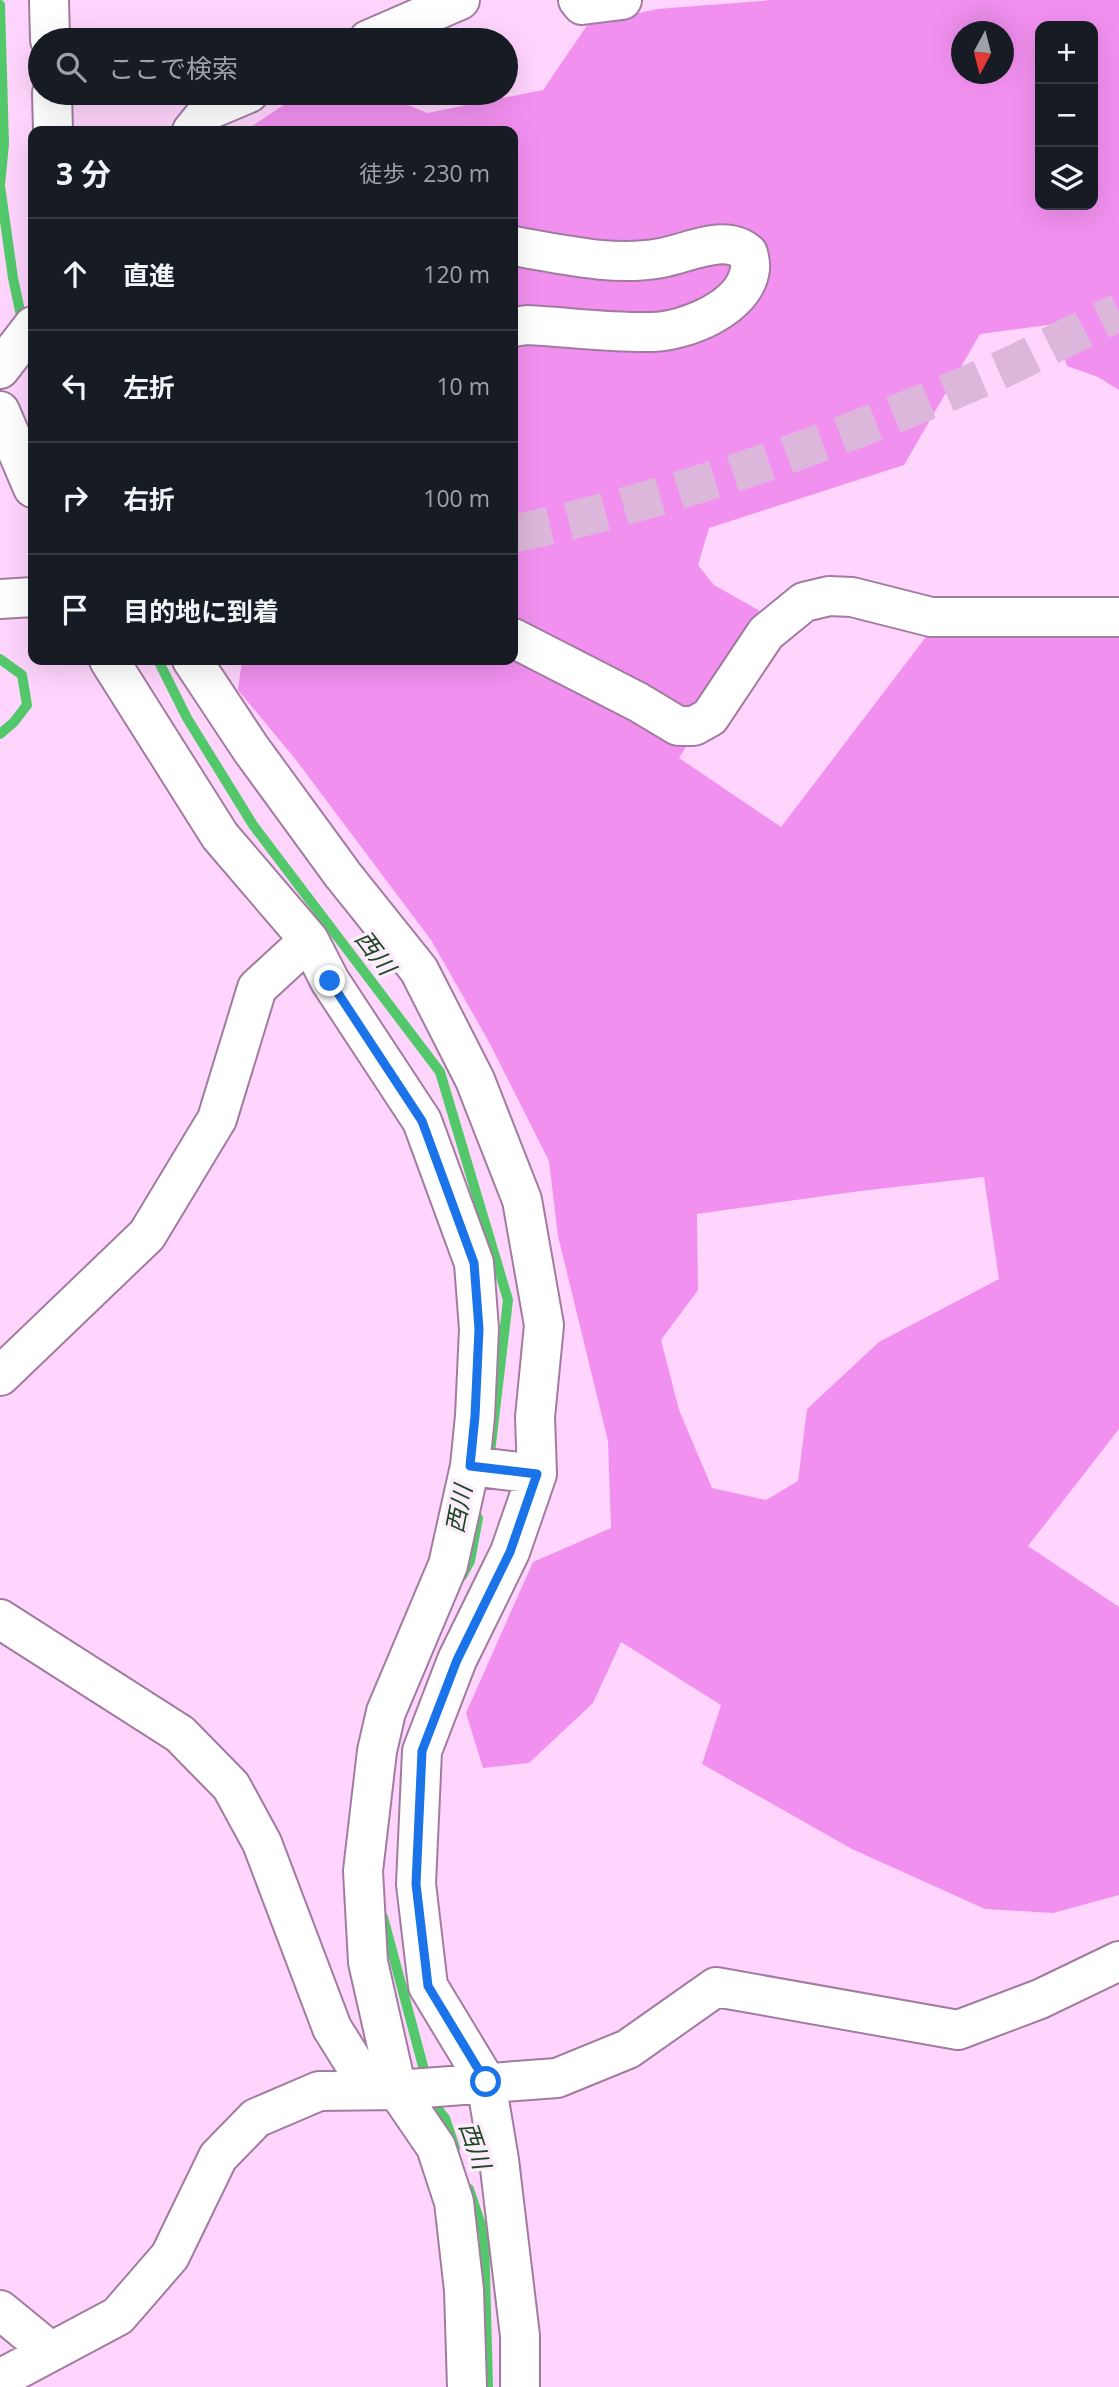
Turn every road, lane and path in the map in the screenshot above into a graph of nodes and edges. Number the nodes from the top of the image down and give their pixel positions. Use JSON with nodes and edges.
{"nodes":[{"id":1,"x":49,"y":0,"type":"edge"},
{"id":2,"x":460,"y":0,"type":"edge"},
{"id":3,"x":578,"y":0,"type":"edge"},
{"id":4,"x":622,"y":0,"type":"edge"},
{"id":5,"x":50,"y":28,"type":"edge"},
{"id":6,"x":396,"y":28,"type":"edge"},
{"id":7,"x":52,"y":105,"type":"edge"},
{"id":8,"x":221,"y":105,"type":"edge"},
{"id":9,"x":53,"y":126,"type":"edge"},
{"id":10,"x":196,"y":126,"type":"edge"},
{"id":11,"x":518,"y":247,"type":"edge"},
{"id":12,"x":518,"y":326,"type":"edge"},
{"id":13,"x":28,"y":333,"type":"edge"},
{"id":14,"x":1,"y":363,"type":"edge"},
{"id":15,"x":0,"y":411,"type":"edge"},
{"id":16,"x":28,"y":476,"type":"edge"},
{"id":17,"x":28,"y":597,"type":"edge"},
{"id":18,"x":0,"y":599,"type":"edge"},
{"id":19,"x":1119,"y":617,"type":"edge"},
{"id":20,"x":518,"y":641,"type":"edge"},
{"id":21,"x":112,"y":665,"type":"edge"},
{"id":22,"x":195,"y":665,"type":"edge"},
{"id":23,"x":309,"y":940,"type":"junction"},
{"id":24,"x":0,"y":1376,"type":"edge"},
{"id":25,"x":470,"y":1466,"type":"junction"},
{"id":26,"x":537,"y":1474,"type":"junction"},
{"id":27,"x":0,"y":1619,"type":"edge"},
{"id":28,"x":1119,"y":1961,"type":"edge"},
{"id":29,"x":486,"y":2082,"type":"junction"},
{"id":30,"x":383,"y":2089,"type":"junction"},
{"id":31,"x":0,"y":2310,"type":"edge"},
{"id":32,"x":50,"y":2351,"type":"junction"},
{"id":33,"x":1,"y":2387,"type":"edge"},
{"id":34,"x":467,"y":2387,"type":"edge"},
{"id":35,"x":520,"y":2387,"type":"edge"}],
"edges":[{"from":1,"to":5,"type":"main road"},
{"from":2,"to":6,"type":"main road"},
{"from":3,"to":4,"type":"main road"},
{"from":7,"to":9,"type":"main road"},
{"from":8,"to":10,"type":"main road"},
{"from":11,"to":12,"type":"main road"},
{"from":13,"to":14,"type":"main road"},
{"from":15,"to":16,"type":"main road"},
{"from":17,"to":18,"type":"main road"},
{"from":19,"to":20,"type":"main road"},
{"from":21,"to":23,"type":"main road"},
{"from":22,"to":26,"type":"main road"},
{"from":23,"to":24,"type":"main road"},
{"from":23,"to":25,"type":"main road"},
{"from":25,"to":26,"type":"main road"},
{"from":25,"to":30,"type":"main road"},
{"from":26,"to":29,"type":"main road"},
{"from":27,"to":30,"type":"main road"},
{"from":28,"to":29,"type":"main road"},
{"from":29,"to":30,"type":"main road"},
{"from":29,"to":35,"type":"main road"},
{"from":30,"to":32,"type":"main road"},
{"from":30,"to":34,"type":"main road"},
{"from":31,"to":32,"type":"main road"},
{"from":32,"to":33,"type":"main road"}]}
